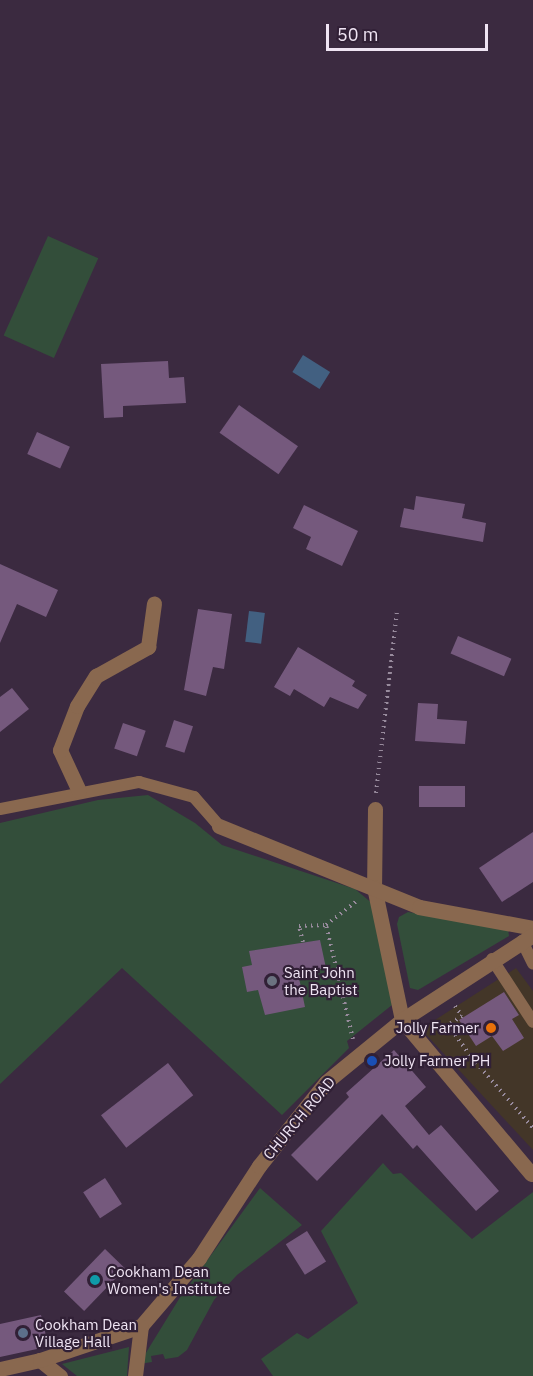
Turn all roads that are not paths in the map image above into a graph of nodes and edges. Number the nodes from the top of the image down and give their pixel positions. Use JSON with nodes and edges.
{"nodes":[{"id":1,"x":154,"y":603,"type":"dead end"},
{"id":2,"x":79,"y":791,"type":"junction"},
{"id":3,"x":0,"y":809,"type":"edge"},
{"id":4,"x":375,"y":809,"type":"road end"},
{"id":5,"x":219,"y":826,"type":"joint"},
{"id":6,"x":374,"y":887,"type":"junction"},
{"id":7,"x":533,"y":928,"type":"edge"},
{"id":8,"x":527,"y":938,"type":"edge"},
{"id":9,"x":492,"y":959,"type":"junction"},
{"id":10,"x":533,"y":964,"type":"edge"},
{"id":11,"x":402,"y":1020,"type":"junction"},
{"id":12,"x":533,"y":1022,"type":"edge"},
{"id":13,"x":531,"y":1174,"type":"dead end"},
{"id":14,"x":141,"y":1326,"type":"junction"},
{"id":15,"x":40,"y":1360,"type":"junction"},
{"id":16,"x":0,"y":1369,"type":"edge"},
{"id":17,"x":60,"y":1376,"type":"edge"},
{"id":18,"x":135,"y":1376,"type":"edge"}],
"edges":[{"from":1,"to":2,"type":"street"},
{"from":2,"to":3,"type":"lane"},
{"from":2,"to":5,"type":"lane"},
{"from":4,"to":6,"type":"street"},
{"from":5,"to":6,"type":"street"},
{"from":6,"to":7,"type":"street"},
{"from":6,"to":11,"type":"street"},
{"from":8,"to":9,"type":"street","name":"CHURCH ROAD"},
{"from":8,"to":10,"type":"lane"},
{"from":9,"to":11,"type":"street","name":"CHURCH ROAD"},
{"from":9,"to":12,"type":"lane"},
{"from":11,"to":13,"type":"street"},
{"from":11,"to":14,"type":"street","name":"CHURCH ROAD"},
{"from":14,"to":15,"type":"street"},
{"from":14,"to":18,"type":"street"},
{"from":15,"to":16,"type":"street"},
{"from":15,"to":17,"type":"street"}]}
